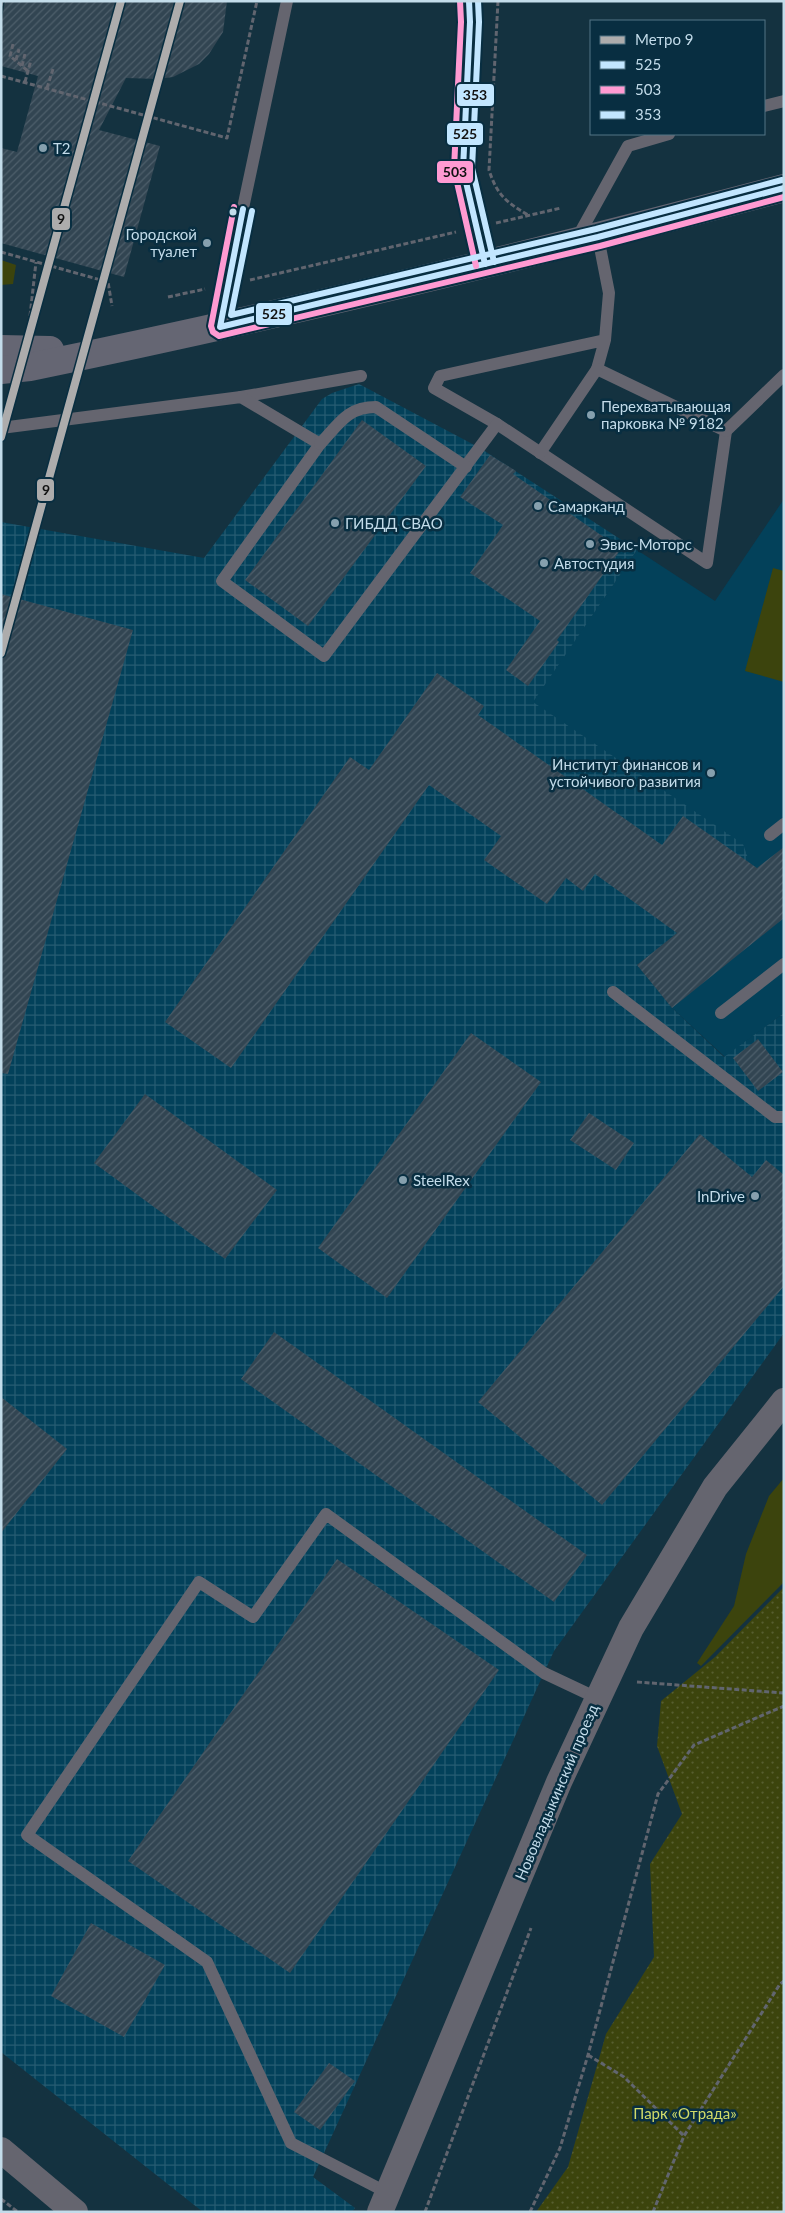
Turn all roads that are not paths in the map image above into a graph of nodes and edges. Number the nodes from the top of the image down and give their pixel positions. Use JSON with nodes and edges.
{"nodes":[{"id":1,"x":287,"y":1,"type":"edge"},
{"id":2,"x":469,"y":1,"type":"edge"},
{"id":3,"x":784,"y":100,"type":"edge"},
{"id":4,"x":765,"y":106,"type":"edge"},
{"id":5,"x":666,"y":135,"type":"edge"},
{"id":6,"x":784,"y":188,"type":"edge"},
{"id":7,"x":586,"y":240,"type":"junction"},
{"id":8,"x":485,"y":264,"type":"junction"},
{"id":9,"x":220,"y":327,"type":"junction"},
{"id":10,"x":605,"y":340,"type":"junction"},
{"id":11,"x":1,"y":349,"type":"edge"},
{"id":12,"x":112,"y":350,"type":"junction"},
{"id":13,"x":596,"y":368,"type":"junction"},
{"id":14,"x":1,"y":370,"type":"edge"},
{"id":15,"x":784,"y":375,"type":"edge"},
{"id":16,"x":361,"y":376,"type":"dead end"},
{"id":17,"x":241,"y":397,"type":"junction"},
{"id":18,"x":497,"y":424,"type":"junction"},
{"id":19,"x":1,"y":428,"type":"edge"},
{"id":20,"x":726,"y":431,"type":"junction"},
{"id":21,"x":320,"y":444,"type":"junction"},
{"id":22,"x":540,"y":453,"type":"junction"},
{"id":23,"x":466,"y":467,"type":"junction"},
{"id":24,"x":784,"y":824,"type":"edge"},
{"id":25,"x":770,"y":835,"type":"dead end"},
{"id":26,"x":784,"y":964,"type":"edge"},
{"id":27,"x":613,"y":992,"type":"dead end"},
{"id":28,"x":721,"y":1013,"type":"dead end"},
{"id":29,"x":784,"y":1117,"type":"edge"},
{"id":30,"x":784,"y":1401,"type":"edge"},
{"id":31,"x":597,"y":1698,"type":"junction"},
{"id":32,"x":1,"y":2150,"type":"edge"},
{"id":33,"x":384,"y":2202,"type":"edge"},
{"id":34,"x":75,"y":2212,"type":"edge"}],
"edges":[{"from":1,"to":9,"type":"lane"},
{"from":2,"to":8,"type":"lane"},
{"from":3,"to":4,"type":"lane"},
{"from":5,"to":7,"type":"lane"},
{"from":6,"to":7,"type":"main road"},
{"from":7,"to":8,"type":"main road"},
{"from":7,"to":10,"type":"lane"},
{"from":8,"to":9,"type":"main road"},
{"from":9,"to":12,"type":"main road"},
{"from":10,"to":13,"type":"lane"},
{"from":10,"to":18,"type":"lane"},
{"from":11,"to":12,"type":"main road"},
{"from":12,"to":14,"type":"main road"},
{"from":13,"to":20,"type":"lane"},
{"from":13,"to":22,"type":"lane"},
{"from":15,"to":20,"type":"lane"},
{"from":16,"to":17,"type":"lane"},
{"from":17,"to":19,"type":"lane"},
{"from":17,"to":21,"type":"lane"},
{"from":18,"to":22,"type":"lane"},
{"from":18,"to":23,"type":"lane"},
{"from":20,"to":22,"type":"lane"},
{"from":21,"to":23,"type":"lane"},
{"from":21,"to":23,"type":"lane"},
{"from":24,"to":25,"type":"lane"},
{"from":26,"to":28,"type":"lane"},
{"from":27,"to":29,"type":"lane"},
{"from":30,"to":31,"type":"street","name":"Нововладыкинский проезд"},
{"from":31,"to":33,"type":"street","name":"Нововладыкинский проезд"},
{"from":31,"to":33,"type":"lane"},
{"from":32,"to":34,"type":"street"}]}
